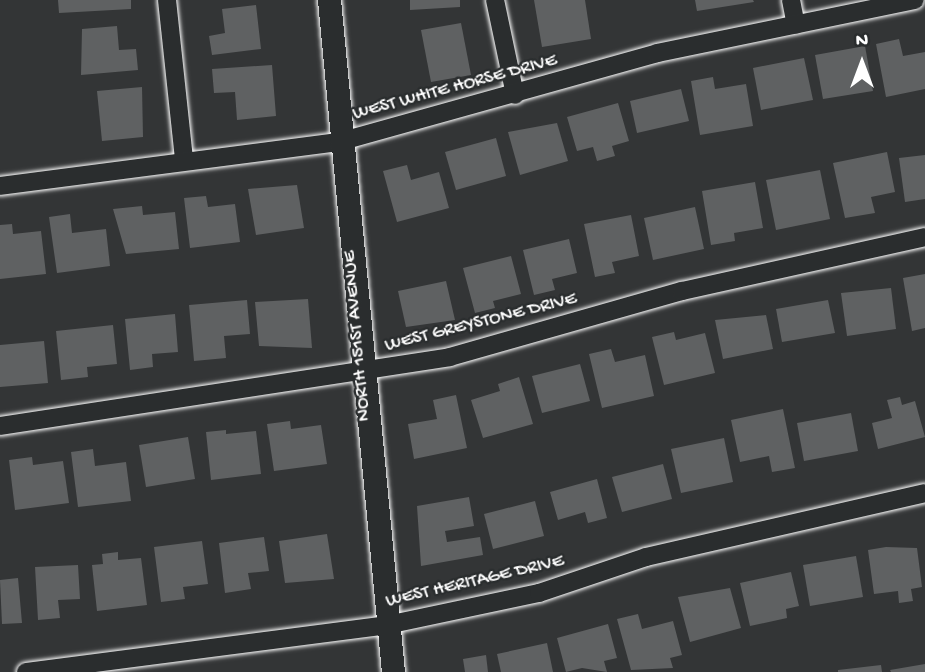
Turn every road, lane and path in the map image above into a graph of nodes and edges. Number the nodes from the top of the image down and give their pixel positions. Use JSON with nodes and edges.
{"nodes":[{"id":1,"x":167,"y":0,"type":"edge"},
{"id":2,"x":329,"y":0,"type":"edge"},
{"id":3,"x":495,"y":0,"type":"edge"},
{"id":4,"x":791,"y":0,"type":"edge"},
{"id":5,"x":915,"y":0,"type":"edge"},
{"id":6,"x":796,"y":25,"type":"junction"},
{"id":7,"x":515,"y":95,"type":"junction"},
{"id":8,"x":339,"y":142,"type":"junction"},
{"id":9,"x":184,"y":159,"type":"junction"},
{"id":10,"x":0,"y":186,"type":"edge"},
{"id":11,"x":925,"y":237,"type":"edge"},
{"id":12,"x":362,"y":374,"type":"junction"},
{"id":13,"x":0,"y":426,"type":"edge"},
{"id":14,"x":925,"y":493,"type":"edge"},
{"id":15,"x":387,"y":625,"type":"junction"},
{"id":16,"x":26,"y":672,"type":"edge"},
{"id":17,"x":393,"y":672,"type":"edge"}],
"edges":[{"from":1,"to":9,"type":"street"},
{"from":2,"to":8,"type":"street","name":"NORTH 151ST AVENUE"},
{"from":3,"to":7,"type":"street"},
{"from":4,"to":6,"type":"street"},
{"from":5,"to":6,"type":"street","name":"WEST WHITE HORSE DRIVE"},
{"from":6,"to":7,"type":"street","name":"WEST WHITE HORSE DRIVE"},
{"from":7,"to":8,"type":"street","name":"WEST WHITE HORSE DRIVE"},
{"from":8,"to":9,"type":"street","name":"WEST WHITE HORSE DRIVE"},
{"from":8,"to":12,"type":"street","name":"NORTH 151ST AVENUE"},
{"from":9,"to":10,"type":"street","name":"WEST WHITE HORSE DRIVE"},
{"from":11,"to":12,"type":"street","name":"WEST GREYSTONE DRIVE"},
{"from":12,"to":13,"type":"street","name":"WEST GREYSTONE DRIVE"},
{"from":12,"to":15,"type":"street","name":"NORTH 151ST AVENUE"},
{"from":14,"to":15,"type":"street","name":"WEST HERITAGE DRIVE"},
{"from":15,"to":16,"type":"street","name":"WEST HERITAGE DRIVE"},
{"from":15,"to":17,"type":"street","name":"NORTH 151ST AVENUE"}]}
